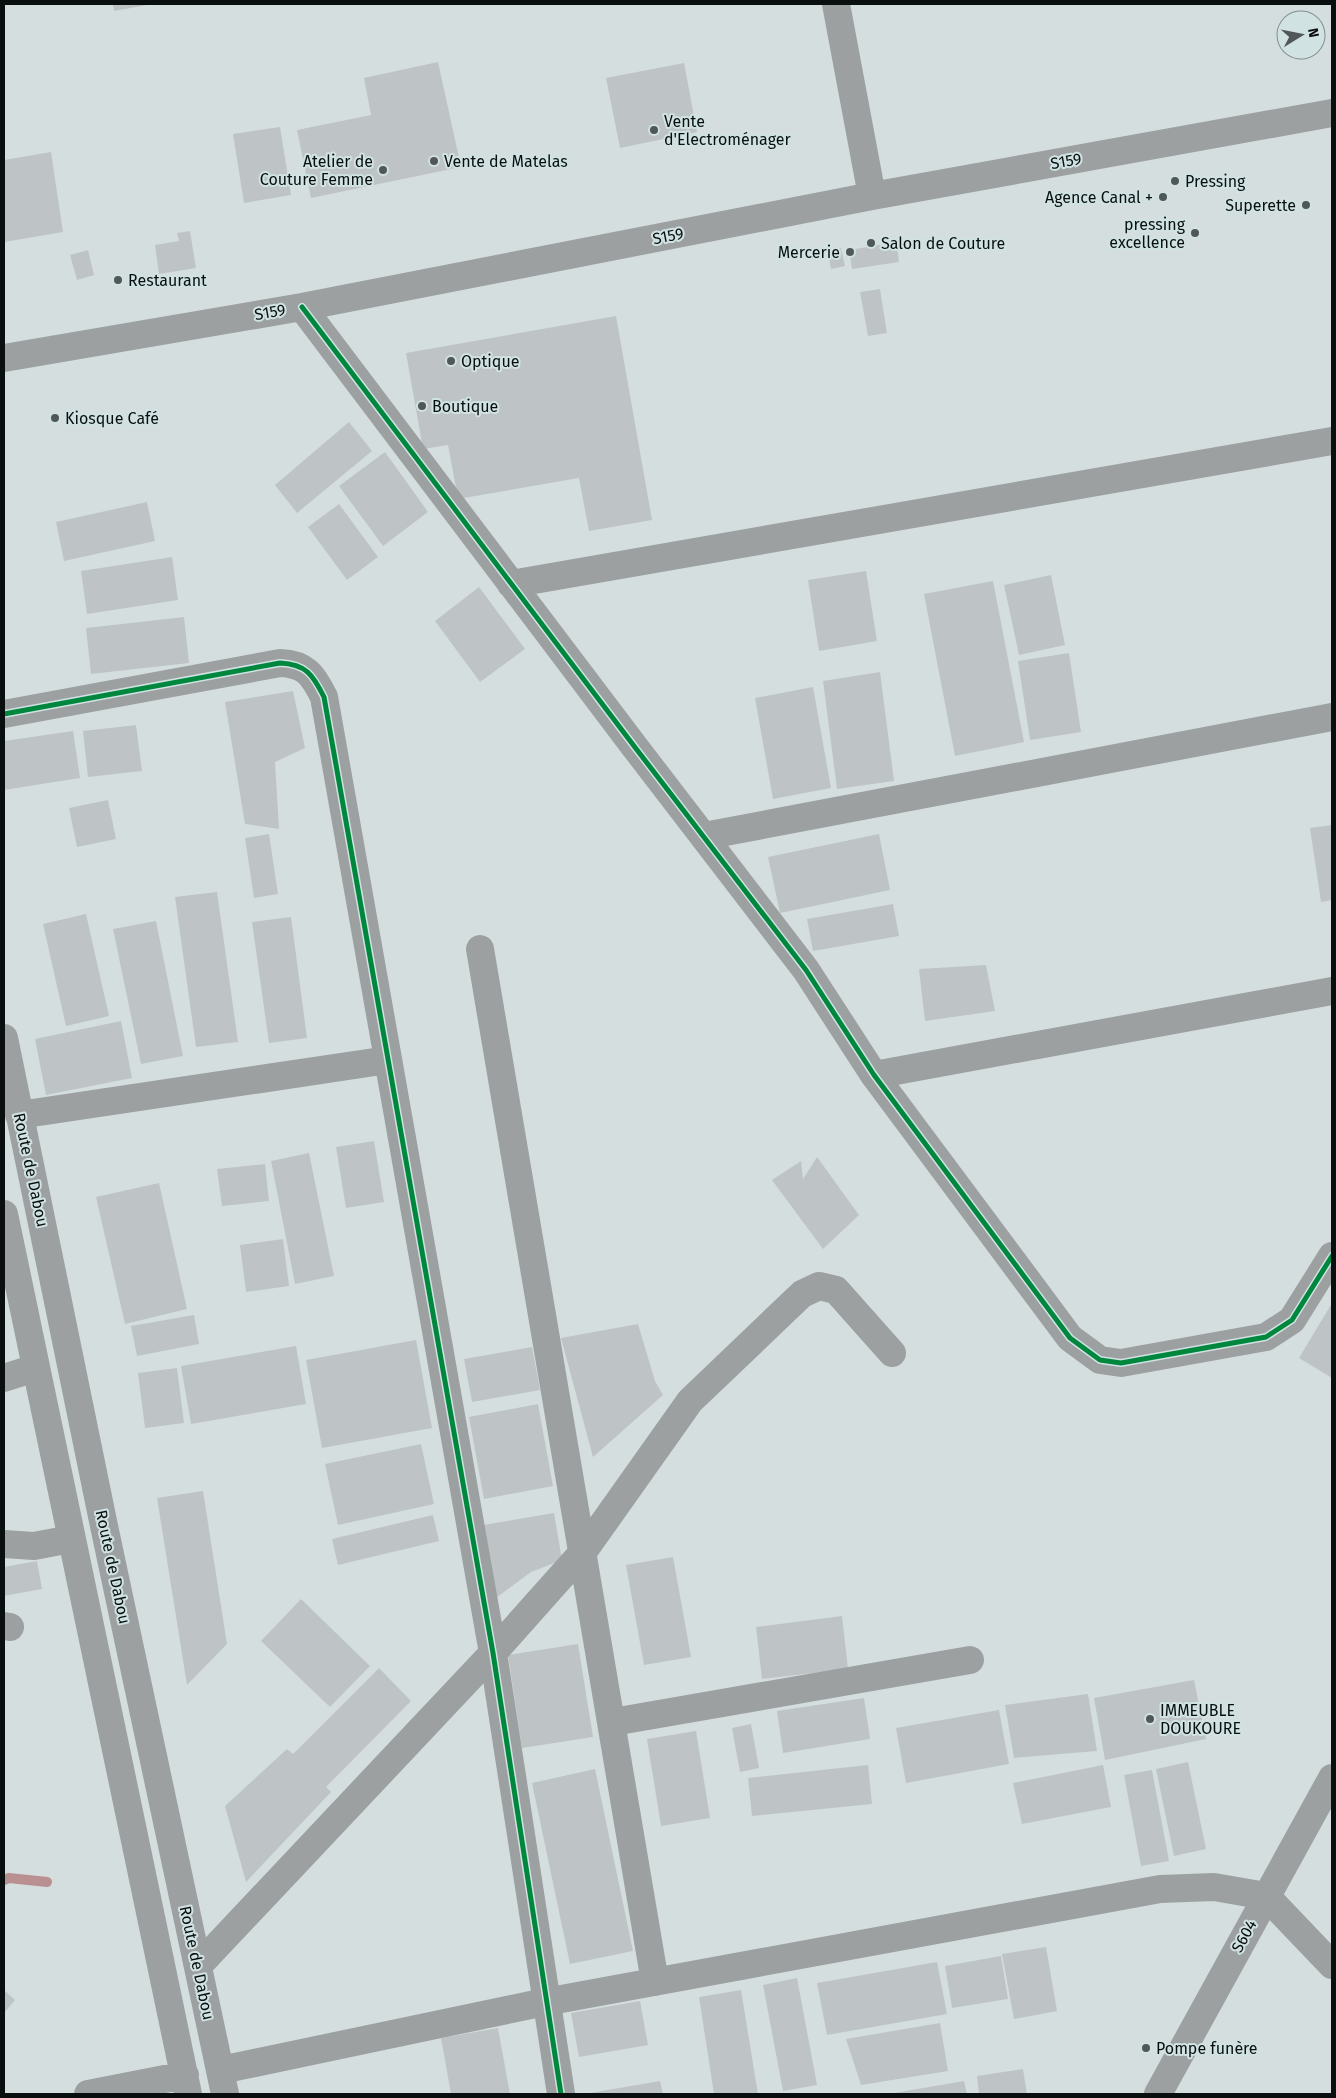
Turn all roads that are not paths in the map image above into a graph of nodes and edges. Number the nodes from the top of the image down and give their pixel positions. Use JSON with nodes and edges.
{"nodes":[{"id":1,"x":836,"y":4,"type":"edge"},
{"id":2,"x":1332,"y":113,"type":"edge"},
{"id":3,"x":872,"y":196,"type":"junction"},
{"id":4,"x":302,"y":307,"type":"junction"},
{"id":5,"x":4,"y":358,"type":"edge"},
{"id":6,"x":1332,"y":441,"type":"edge"},
{"id":7,"x":511,"y":584,"type":"junction"},
{"id":8,"x":4,"y":714,"type":"edge"},
{"id":9,"x":1332,"y":717,"type":"edge"},
{"id":10,"x":704,"y":836,"type":"junction"},
{"id":11,"x":480,"y":949,"type":"dead end"},
{"id":12,"x":1332,"y":991,"type":"edge"},
{"id":13,"x":4,"y":1038,"type":"edge"},
{"id":14,"x":388,"y":1060,"type":"junction"},
{"id":15,"x":874,"y":1075,"type":"junction"},
{"id":16,"x":20,"y":1115,"type":"junction"},
{"id":17,"x":4,"y":1214,"type":"edge"},
{"id":18,"x":1332,"y":1256,"type":"edge"},
{"id":19,"x":892,"y":1352,"type":"dead end"},
{"id":20,"x":35,"y":1368,"type":"junction"},
{"id":21,"x":4,"y":1378,"type":"edge"},
{"id":22,"x":71,"y":1539,"type":"junction"},
{"id":23,"x":4,"y":1544,"type":"edge"},
{"id":24,"x":583,"y":1552,"type":"junction"},
{"id":25,"x":493,"y":1653,"type":"junction"},
{"id":26,"x":970,"y":1660,"type":"dead end"},
{"id":27,"x":613,"y":1722,"type":"junction"},
{"id":28,"x":1332,"y":1778,"type":"edge"},
{"id":29,"x":1266,"y":1896,"type":"junction"},
{"id":30,"x":1332,"y":1965,"type":"edge"},
{"id":31,"x":198,"y":1966,"type":"junction"},
{"id":32,"x":655,"y":1982,"type":"junction"},
{"id":33,"x":545,"y":2002,"type":"junction"},
{"id":34,"x":223,"y":2082,"type":"edge"},
{"id":35,"x":186,"y":2084,"type":"edge"},
{"id":36,"x":88,"y":2094,"type":"edge"},
{"id":37,"x":561,"y":2094,"type":"edge"},
{"id":38,"x":1158,"y":2094,"type":"edge"}],
"edges":[{"from":1,"to":3,"type":"street"},
{"from":2,"to":3,"type":"street","name":"S159"},
{"from":3,"to":4,"type":"street","name":"S159"},
{"from":4,"to":5,"type":"street","name":"S159"},
{"from":4,"to":7,"type":"street"},
{"from":6,"to":7,"type":"street"},
{"from":7,"to":10,"type":"street"},
{"from":8,"to":14,"type":"street"},
{"from":9,"to":10,"type":"street"},
{"from":10,"to":15,"type":"street"},
{"from":11,"to":24,"type":"street"},
{"from":12,"to":15,"type":"street"},
{"from":13,"to":16,"type":"street","name":"Route de Dabou"},
{"from":14,"to":16,"type":"street"},
{"from":14,"to":25,"type":"street"},
{"from":15,"to":18,"type":"street"},
{"from":16,"to":31,"type":"street","name":"Route de Dabou"},
{"from":17,"to":20,"type":"street"},
{"from":19,"to":24,"type":"street"},
{"from":20,"to":21,"type":"street"},
{"from":20,"to":22,"type":"street"},
{"from":22,"to":23,"type":"street"},
{"from":22,"to":35,"type":"street"},
{"from":24,"to":25,"type":"street"},
{"from":24,"to":27,"type":"street"},
{"from":25,"to":31,"type":"street"},
{"from":25,"to":33,"type":"street"},
{"from":26,"to":27,"type":"street"},
{"from":27,"to":32,"type":"street"},
{"from":28,"to":29,"type":"street","name":"S604"},
{"from":29,"to":30,"type":"street"},
{"from":29,"to":32,"type":"street"},
{"from":29,"to":38,"type":"street","name":"S604"},
{"from":31,"to":34,"type":"street","name":"Route de Dabou"},
{"from":32,"to":33,"type":"street"},
{"from":33,"to":34,"type":"street"},
{"from":33,"to":37,"type":"street"},
{"from":35,"to":36,"type":"street"}]}
